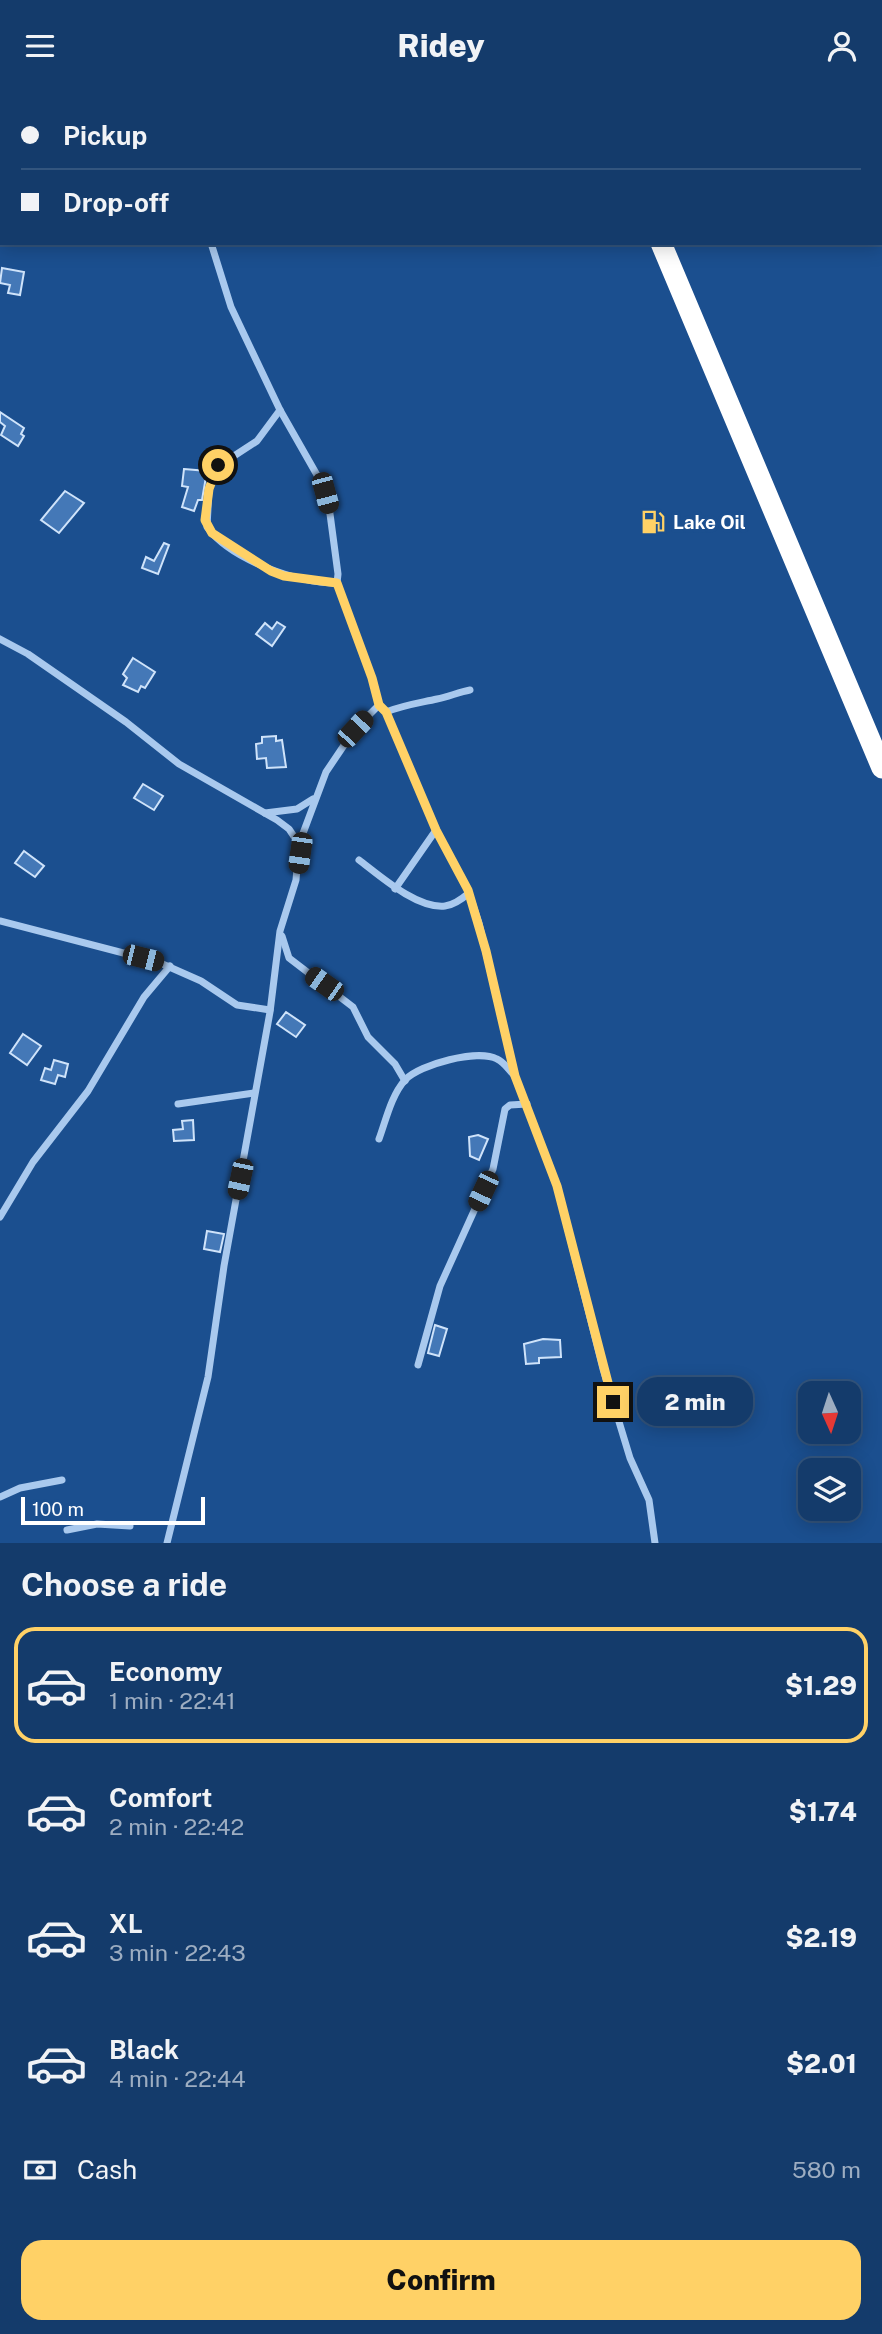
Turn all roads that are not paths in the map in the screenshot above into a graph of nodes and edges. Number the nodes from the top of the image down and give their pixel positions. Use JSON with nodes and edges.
{"nodes":[{"id":1,"x":212,"y":245,"type":"edge"},
{"id":2,"x":662,"y":245,"type":"edge"},
{"id":3,"x":280,"y":410,"type":"junction"},
{"id":4,"x":337,"y":583,"type":"junction"},
{"id":5,"x":0,"y":639,"type":"edge"},
{"id":6,"x":470,"y":690,"type":"dead end"},
{"id":7,"x":379,"y":705,"type":"junction"},
{"id":8,"x":386,"y":712,"type":"junction"},
{"id":9,"x":882,"y":768,"type":"edge"},
{"id":10,"x":315,"y":797,"type":"junction"},
{"id":11,"x":265,"y":813,"type":"junction"},
{"id":12,"x":436,"y":830,"type":"junction"},
{"id":13,"x":299,"y":844,"type":"junction"},
{"id":14,"x":359,"y":860,"type":"dead end"},
{"id":15,"x":395,"y":889,"type":"junction"},
{"id":16,"x":469,"y":893,"type":"junction"},
{"id":17,"x":0,"y":921,"type":"edge"},
{"id":18,"x":280,"y":931,"type":"junction"},
{"id":19,"x":170,"y":967,"type":"junction"},
{"id":20,"x":270,"y":1010,"type":"junction"},
{"id":21,"x":515,"y":1076,"type":"junction"},
{"id":22,"x":405,"y":1081,"type":"junction"},
{"id":23,"x":254,"y":1093,"type":"junction"},
{"id":24,"x":178,"y":1104,"type":"dead end"},
{"id":25,"x":527,"y":1104,"type":"junction"},
{"id":26,"x":379,"y":1139,"type":"dead end"},
{"id":27,"x":0,"y":1217,"type":"edge"},
{"id":28,"x":418,"y":1365,"type":"dead end"},
{"id":29,"x":62,"y":1480,"type":"dead end"},
{"id":30,"x":0,"y":1497,"type":"edge"},
{"id":31,"x":130,"y":1526,"type":"dead end"},
{"id":32,"x":67,"y":1530,"type":"dead end"},
{"id":33,"x":167,"y":1543,"type":"edge"},
{"id":34,"x":654,"y":1543,"type":"edge"}],
"edges":[{"from":1,"to":3,"type":"street"},
{"from":2,"to":9,"type":"highway"},
{"from":3,"to":4,"type":"street"},
{"from":3,"to":4,"type":"street"},
{"from":4,"to":7,"type":"street"},
{"from":5,"to":11,"type":"street"},
{"from":6,"to":8,"type":"street"},
{"from":7,"to":8,"type":"street"},
{"from":7,"to":10,"type":"street"},
{"from":8,"to":12,"type":"street"},
{"from":10,"to":11,"type":"street"},
{"from":10,"to":13,"type":"street"},
{"from":11,"to":13,"type":"street"},
{"from":12,"to":15,"type":"street"},
{"from":12,"to":16,"type":"street"},
{"from":13,"to":18,"type":"street"},
{"from":14,"to":15,"type":"street"},
{"from":15,"to":16,"type":"street"},
{"from":16,"to":21,"type":"street"},
{"from":17,"to":19,"type":"street"},
{"from":18,"to":20,"type":"street"},
{"from":18,"to":22,"type":"street"},
{"from":19,"to":20,"type":"street"},
{"from":19,"to":27,"type":"street"},
{"from":20,"to":23,"type":"street"},
{"from":21,"to":22,"type":"street"},
{"from":21,"to":25,"type":"street"},
{"from":22,"to":26,"type":"street"},
{"from":23,"to":24,"type":"street"},
{"from":23,"to":33,"type":"street"},
{"from":25,"to":28,"type":"street"},
{"from":25,"to":34,"type":"street"},
{"from":29,"to":30,"type":"street"},
{"from":31,"to":32,"type":"street"}]}
